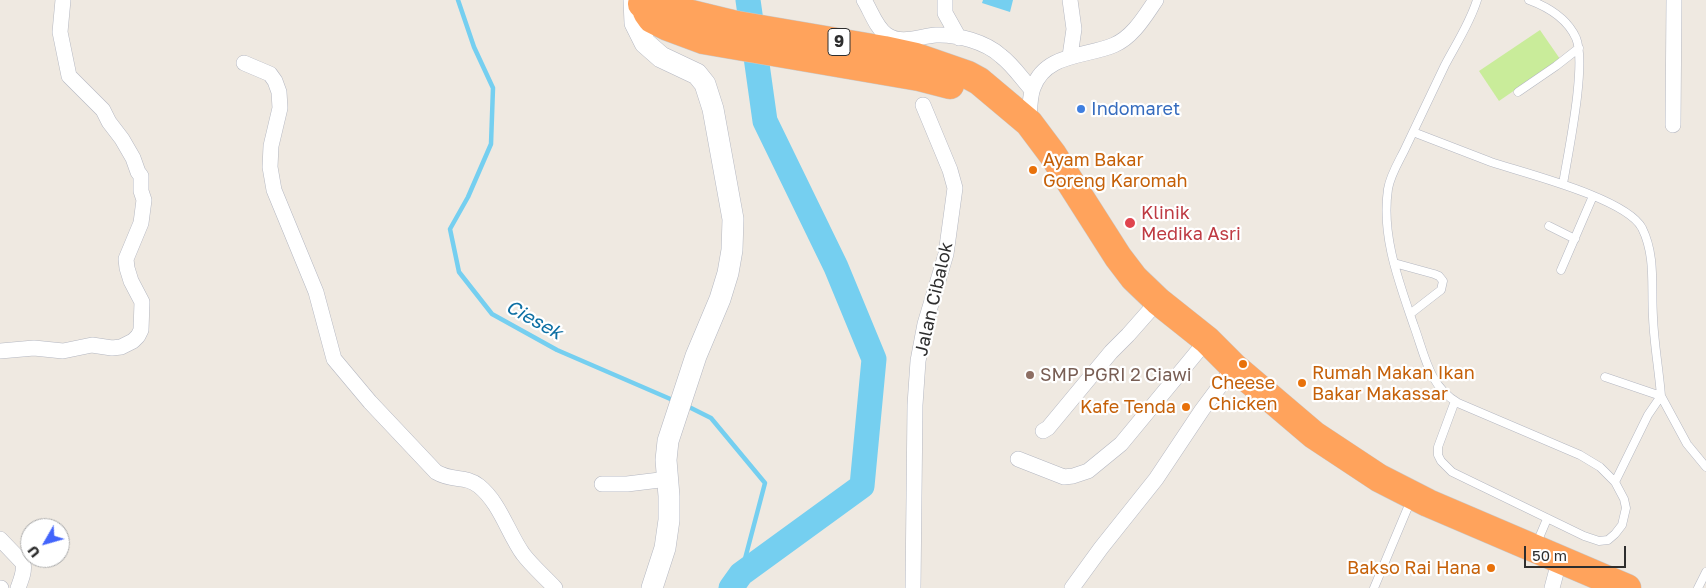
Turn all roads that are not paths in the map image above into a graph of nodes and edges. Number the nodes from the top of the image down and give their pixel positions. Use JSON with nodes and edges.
{"nodes":[{"id":1,"x":63,"y":0,"type":"edge"},
{"id":2,"x":864,"y":0,"type":"edge"},
{"id":3,"x":945,"y":0,"type":"edge"},
{"id":4,"x":1070,"y":0,"type":"edge"},
{"id":5,"x":1156,"y":0,"type":"edge"},
{"id":6,"x":1477,"y":0,"type":"edge"},
{"id":7,"x":1529,"y":0,"type":"edge"},
{"id":8,"x":1674,"y":0,"type":"edge"},
{"id":9,"x":644,"y":6,"type":"edge"},
{"id":10,"x":959,"y":38,"type":"junction"},
{"id":11,"x":1579,"y":48,"type":"junction"},
{"id":12,"x":1070,"y":56,"type":"junction"},
{"id":13,"x":244,"y":63,"type":"dead end"},
{"id":14,"x":1032,"y":90,"type":"junction"},
{"id":15,"x":1518,"y":92,"type":"dead end"},
{"id":16,"x":923,"y":105,"type":"dead end"},
{"id":17,"x":1017,"y":115,"type":"junction"},
{"id":18,"x":1673,"y":125,"type":"dead end"},
{"id":19,"x":1413,"y":132,"type":"junction"},
{"id":20,"x":1563,"y":184,"type":"junction"},
{"id":21,"x":1593,"y":196,"type":"junction"},
{"id":22,"x":1549,"y":226,"type":"dead end"},
{"id":23,"x":1575,"y":239,"type":"junction"},
{"id":24,"x":1394,"y":262,"type":"junction"},
{"id":25,"x":1561,"y":270,"type":"dead end"},
{"id":26,"x":1158,"y":301,"type":"junction"},
{"id":27,"x":1410,"y":314,"type":"junction"},
{"id":28,"x":1206,"y":340,"type":"junction"},
{"id":29,"x":0,"y":351,"type":"edge"},
{"id":30,"x":1234,"y":367,"type":"junction"},
{"id":31,"x":1605,"y":377,"type":"dead end"},
{"id":32,"x":1661,"y":396,"type":"junction"},
{"id":33,"x":1456,"y":401,"type":"junction"},
{"id":34,"x":1043,"y":431,"type":"dead end"},
{"id":35,"x":1018,"y":459,"type":"dead end"},
{"id":36,"x":1706,"y":467,"type":"edge"},
{"id":37,"x":668,"y":479,"type":"junction"},
{"id":38,"x":1615,"y":482,"type":"junction"},
{"id":39,"x":602,"y":484,"type":"dead end"},
{"id":40,"x":1413,"y":496,"type":"junction"},
{"id":41,"x":1547,"y":519,"type":"junction"},
{"id":42,"x":0,"y":539,"type":"edge"},
{"id":43,"x":1535,"y":548,"type":"junction"},
{"id":44,"x":1560,"y":558,"type":"junction"},
{"id":45,"x":1706,"y":572,"type":"edge"},
{"id":46,"x":18,"y":588,"type":"edge"},
{"id":47,"x":555,"y":588,"type":"edge"},
{"id":48,"x":652,"y":588,"type":"edge"},
{"id":49,"x":913,"y":588,"type":"edge"},
{"id":50,"x":1072,"y":588,"type":"edge"},
{"id":51,"x":1374,"y":588,"type":"edge"},
{"id":52,"x":1552,"y":588,"type":"edge"},
{"id":53,"x":1627,"y":588,"type":"edge"},
{"id":54,"x":1698,"y":588,"type":"edge"}],
"edges":[{"from":1,"to":29,"type":"street"},
{"from":2,"to":10,"type":"street"},
{"from":3,"to":10,"type":"street"},
{"from":4,"to":12,"type":"street"},
{"from":5,"to":12,"type":"street"},
{"from":6,"to":19,"type":"lane"},
{"from":7,"to":11,"type":"lane"},
{"from":8,"to":18,"type":"street"},
{"from":9,"to":17,"type":"highway","number":"9"},
{"from":9,"to":37,"type":"main road"},
{"from":10,"to":14,"type":"street"},
{"from":11,"to":15,"type":"lane"},
{"from":11,"to":20,"type":"lane"},
{"from":12,"to":14,"type":"street"},
{"from":13,"to":47,"type":"street"},
{"from":14,"to":17,"type":"street"},
{"from":16,"to":49,"type":"street","name":"Jalan Cibalok"},
{"from":17,"to":26,"type":"highway","number":"9"},
{"from":19,"to":20,"type":"lane"},
{"from":19,"to":24,"type":"lane"},
{"from":20,"to":21,"type":"lane"},
{"from":21,"to":23,"type":"lane"},
{"from":21,"to":32,"type":"lane"},
{"from":22,"to":23,"type":"lane"},
{"from":23,"to":25,"type":"lane"},
{"from":24,"to":27,"type":"lane"},
{"from":24,"to":27,"type":"lane"},
{"from":26,"to":28,"type":"highway","number":"9"},
{"from":26,"to":34,"type":"street"},
{"from":27,"to":33,"type":"lane"},
{"from":28,"to":30,"type":"highway","number":"9"},
{"from":28,"to":35,"type":"street"},
{"from":30,"to":40,"type":"highway","number":"9"},
{"from":30,"to":50,"type":"street"},
{"from":31,"to":32,"type":"lane"},
{"from":32,"to":36,"type":"lane"},
{"from":32,"to":38,"type":"lane"},
{"from":33,"to":38,"type":"lane"},
{"from":33,"to":41,"type":"lane"},
{"from":37,"to":39,"type":"street"},
{"from":37,"to":48,"type":"main road"},
{"from":38,"to":41,"type":"lane"},
{"from":40,"to":43,"type":"highway","number":"9"},
{"from":40,"to":51,"type":"lane"},
{"from":41,"to":43,"type":"lane"},
{"from":42,"to":46,"type":"street"},
{"from":43,"to":44,"type":"highway","number":"9"},
{"from":44,"to":52,"type":"street"},
{"from":44,"to":53,"type":"highway","number":"9"},
{"from":45,"to":54,"type":"lane"}]}
